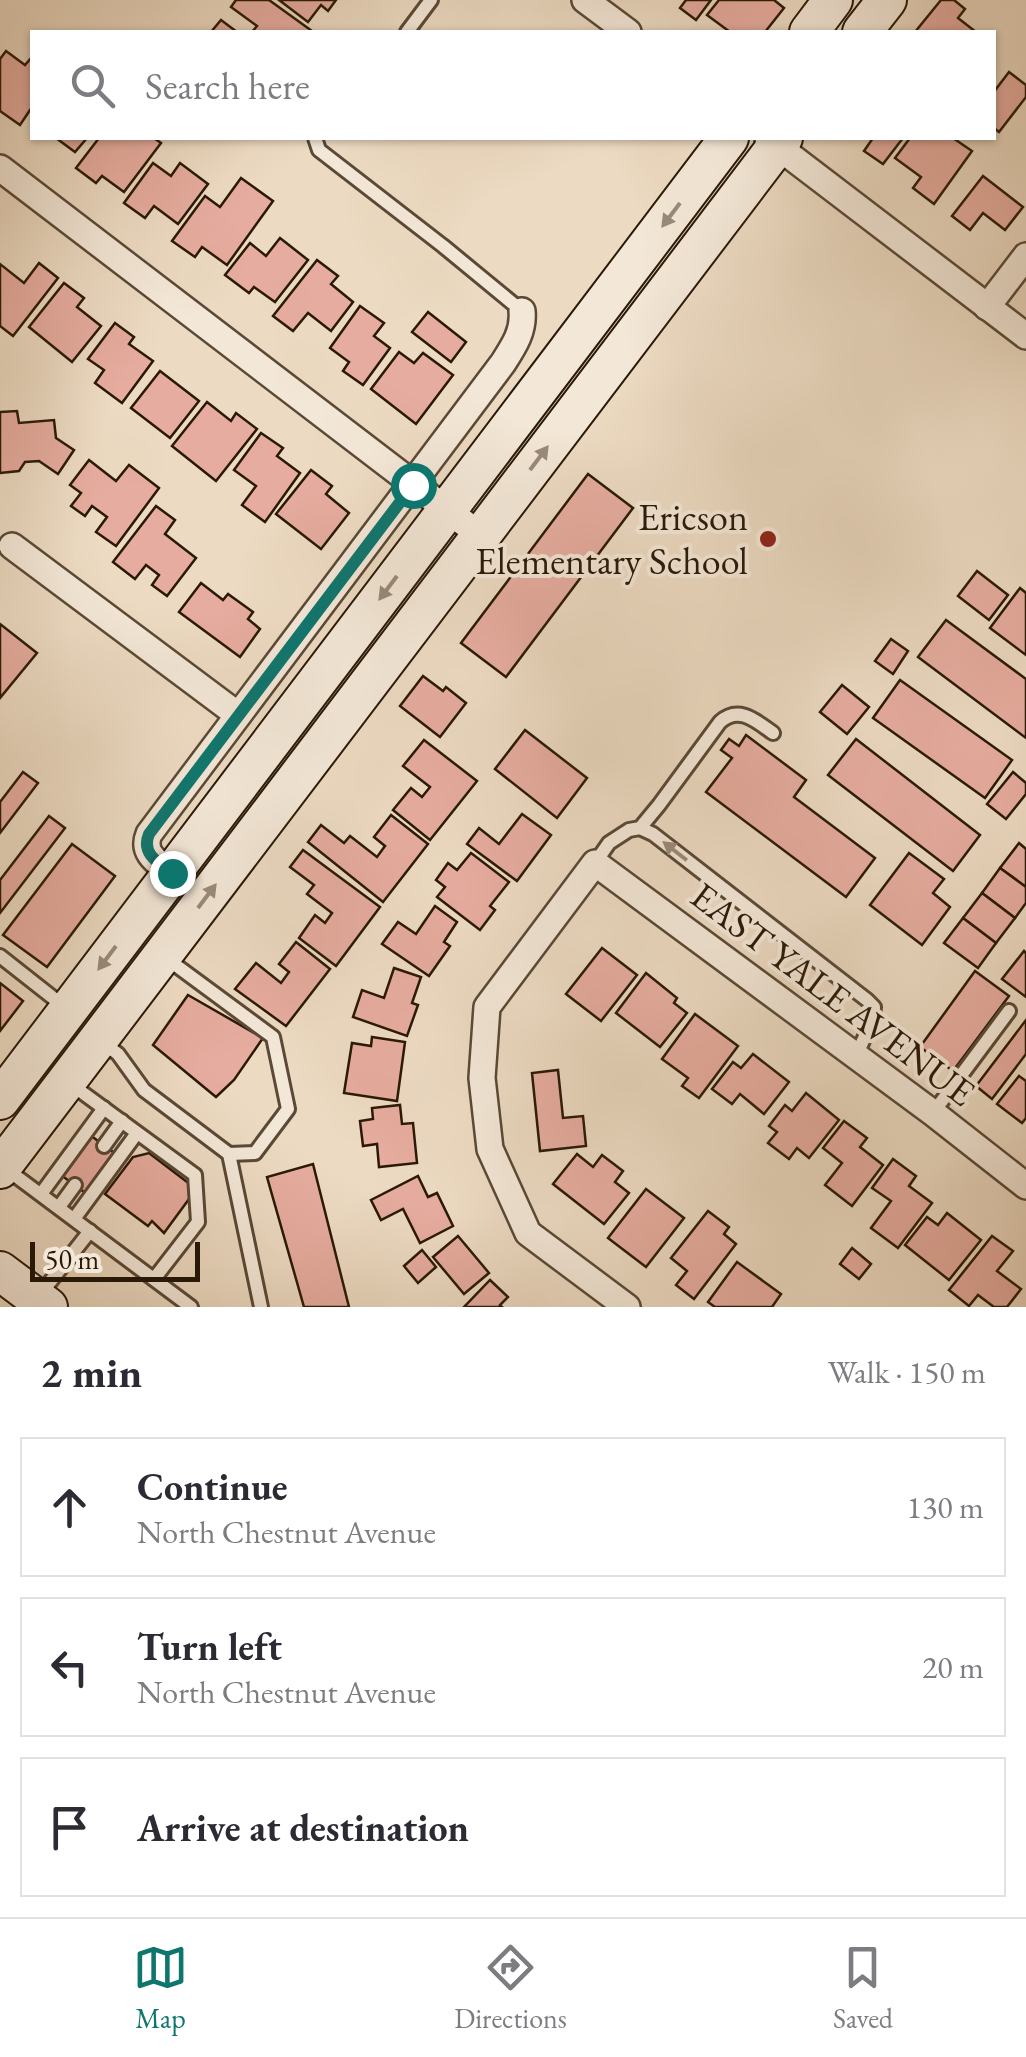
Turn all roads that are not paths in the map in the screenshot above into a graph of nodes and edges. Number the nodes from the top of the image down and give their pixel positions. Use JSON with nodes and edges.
{"nodes":[{"id":1,"x":431,"y":0,"type":"edge"},
{"id":2,"x":585,"y":0,"type":"edge"},
{"id":3,"x":834,"y":0,"type":"edge"},
{"id":4,"x":887,"y":0,"type":"edge"},
{"id":5,"x":408,"y":30,"type":"edge"},
{"id":6,"x":625,"y":30,"type":"edge"},
{"id":7,"x":811,"y":30,"type":"edge"},
{"id":8,"x":864,"y":30,"type":"edge"},
{"id":9,"x":316,"y":140,"type":"edge"},
{"id":10,"x":728,"y":140,"type":"edge"},
{"id":11,"x":775,"y":140,"type":"edge"},
{"id":12,"x":0,"y":168,"type":"edge"},
{"id":13,"x":1026,"y":256,"type":"edge"},
{"id":14,"x":987,"y":307,"type":"junction"},
{"id":15,"x":522,"y":311,"type":"joint"},
{"id":16,"x":1026,"y":336,"type":"edge"},
{"id":17,"x":413,"y":485,"type":"junction"},
{"id":18,"x":447,"y":510,"type":"junction"},
{"id":19,"x":480,"y":535,"type":"junction"},
{"id":20,"x":12,"y":546,"type":"dead end"},
{"id":21,"x":238,"y":715,"type":"junction"},
{"id":22,"x":773,"y":733,"type":"dead end"},
{"id":23,"x":640,"y":828,"type":"junction"},
{"id":24,"x":595,"y":864,"type":"junction"},
{"id":25,"x":172,"y":873,"type":"junction"},
{"id":26,"x":162,"y":955,"type":"junction"},
{"id":27,"x":0,"y":956,"type":"edge"},
{"id":28,"x":68,"y":1009,"type":"junction"},
{"id":29,"x":1009,"y":1012,"type":"dead end"},
{"id":30,"x":98,"y":1039,"type":"junction"},
{"id":31,"x":855,"y":1057,"type":"junction"},
{"id":32,"x":67,"y":1081,"type":"junction"},
{"id":33,"x":5,"y":1082,"type":"edge"},
{"id":34,"x":104,"y":1108,"type":"junction"},
{"id":35,"x":933,"y":1114,"type":"junction"},
{"id":36,"x":122,"y":1121,"type":"junction"},
{"id":37,"x":138,"y":1133,"type":"junction"},
{"id":38,"x":104,"y":1146,"type":"dead end"},
{"id":39,"x":229,"y":1154,"type":"junction"},
{"id":40,"x":1,"y":1167,"type":"edge"},
{"id":41,"x":75,"y":1186,"type":"dead end"},
{"id":42,"x":1026,"y":1186,"type":"edge"},
{"id":43,"x":40,"y":1194,"type":"junction"},
{"id":44,"x":59,"y":1207,"type":"junction"},
{"id":45,"x":74,"y":1219,"type":"junction"},
{"id":46,"x":90,"y":1230,"type":"junction"},
{"id":47,"x":0,"y":1271,"type":"edge"},
{"id":48,"x":154,"y":1279,"type":"junction"},
{"id":49,"x":42,"y":1303,"type":"edge"},
{"id":50,"x":191,"y":1307,"type":"edge"},
{"id":51,"x":261,"y":1307,"type":"edge"},
{"id":52,"x":627,"y":1307,"type":"edge"}],
"edges":[{"from":1,"to":5,"type":"lane"},
{"from":2,"to":6,"type":"street"},
{"from":3,"to":7,"type":"main road"},
{"from":4,"to":8,"type":"main road"},
{"from":9,"to":15,"type":"lane"},
{"from":10,"to":18,"type":"main road","one_way":true},
{"from":11,"to":14,"type":"street"},
{"from":19,"to":11,"type":"main road","one_way":true},
{"from":12,"to":17,"type":"street"},
{"from":13,"to":14,"type":"street"},
{"from":14,"to":16,"type":"street"},
{"from":15,"to":17,"type":"street"},
{"from":17,"to":18,"type":"street"},
{"from":17,"to":21,"type":"street"},
{"from":18,"to":19,"type":"street"},
{"from":18,"to":25,"type":"main road","one_way":true},
{"from":26,"to":19,"type":"main road","one_way":true},
{"from":20,"to":21,"type":"street"},
{"from":21,"to":25,"type":"street"},
{"from":22,"to":23,"type":"lane"},
{"from":23,"to":24,"type":"lane"},
{"from":31,"to":23,"type":"lane","one_way":true},
{"from":24,"to":31,"type":"street","name":"EAST YALE AVENUE"},
{"from":24,"to":52,"type":"street"},
{"from":25,"to":28,"type":"main road","one_way":true},
{"from":26,"to":30,"type":"main road"},
{"from":26,"to":39,"type":"lane"},
{"from":27,"to":28,"type":"lane"},
{"from":28,"to":33,"type":"main road"},
{"from":29,"to":35,"type":"lane"},
{"from":30,"to":32,"type":"main road"},
{"from":30,"to":39,"type":"lane"},
{"from":31,"to":35,"type":"street","name":"EAST YALE AVENUE"},
{"from":32,"to":34,"type":"lane"},
{"from":32,"to":40,"type":"main road"},
{"from":34,"to":36,"type":"lane"},
{"from":34,"to":43,"type":"lane"},
{"from":35,"to":42,"type":"street","name":"EAST YALE AVENUE"},
{"from":36,"to":37,"type":"lane"},
{"from":36,"to":38,"type":"lane"},
{"from":37,"to":45,"type":"lane"},
{"from":37,"to":48,"type":"lane"},
{"from":39,"to":51,"type":"lane"},
{"from":40,"to":43,"type":"lane"},
{"from":41,"to":44,"type":"lane"},
{"from":43,"to":44,"type":"lane"},
{"from":44,"to":45,"type":"lane"},
{"from":45,"to":46,"type":"lane"},
{"from":46,"to":48,"type":"lane"},
{"from":46,"to":49,"type":"lane"},
{"from":47,"to":49,"type":"main road"},
{"from":48,"to":50,"type":"lane"}]}
